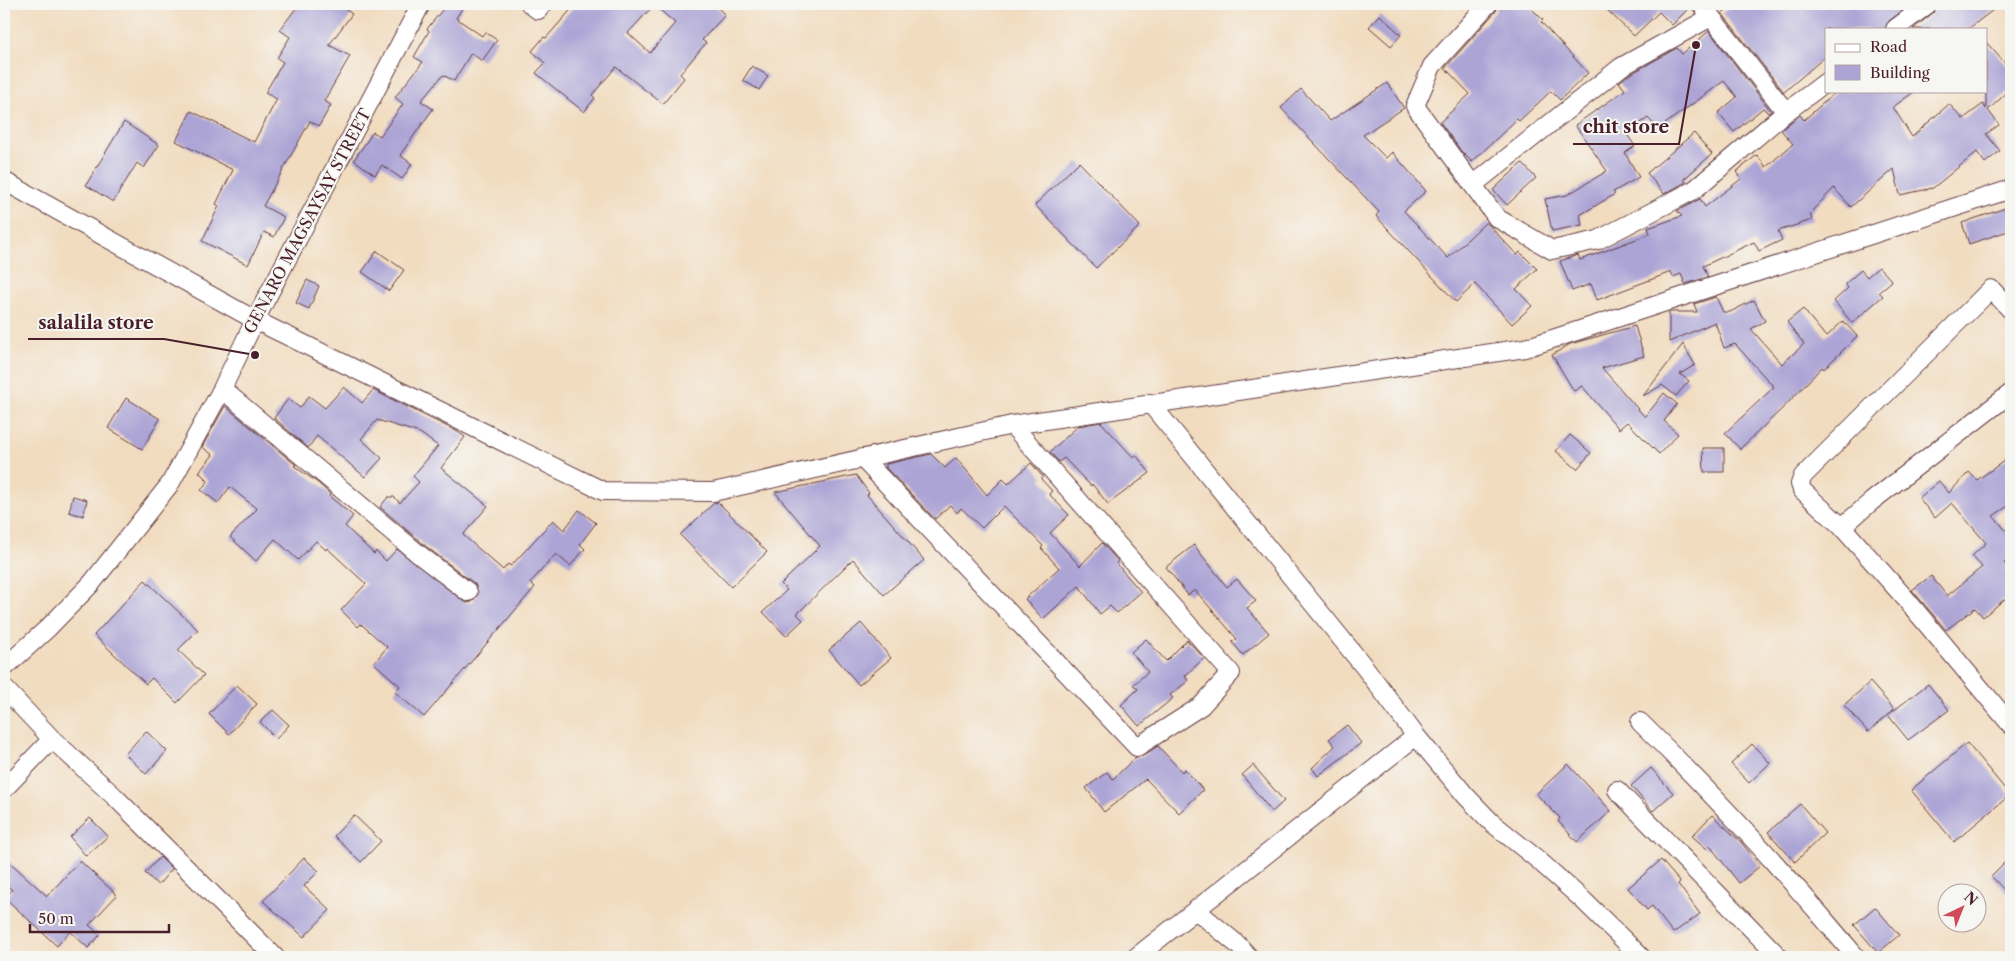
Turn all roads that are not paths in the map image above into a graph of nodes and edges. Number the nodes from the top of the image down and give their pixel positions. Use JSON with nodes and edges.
{"nodes":[{"id":1,"x":421,"y":4,"type":"edge"},
{"id":2,"x":530,"y":4,"type":"edge"},
{"id":3,"x":543,"y":4,"type":"edge"},
{"id":4,"x":1488,"y":4,"type":"edge"},
{"id":5,"x":1928,"y":4,"type":"edge"},
{"id":6,"x":1705,"y":8,"type":"edge"},
{"id":7,"x":1897,"y":28,"type":"edge"},
{"id":8,"x":1825,"y":83,"type":"edge"},
{"id":9,"x":1786,"y":112,"type":"junction"},
{"id":10,"x":4,"y":182,"type":"edge"},
{"id":11,"x":1473,"y":185,"type":"junction"},
{"id":12,"x":2011,"y":190,"type":"edge"},
{"id":13,"x":2011,"y":310,"type":"edge"},
{"id":14,"x":255,"y":320,"type":"junction"},
{"id":15,"x":222,"y":389,"type":"junction"},
{"id":16,"x":2011,"y":393,"type":"edge"},
{"id":17,"x":1150,"y":403,"type":"junction"},
{"id":18,"x":1012,"y":425,"type":"junction"},
{"id":19,"x":862,"y":458,"type":"junction"},
{"id":20,"x":1842,"y":527,"type":"junction"},
{"id":21,"x":468,"y":592,"type":"dead end"},
{"id":22,"x":4,"y":668,"type":"edge"},
{"id":23,"x":4,"y":688,"type":"edge"},
{"id":24,"x":1640,"y":722,"type":"dead end"},
{"id":25,"x":2011,"y":725,"type":"edge"},
{"id":26,"x":1416,"y":736,"type":"junction"},
{"id":27,"x":52,"y":739,"type":"junction"},
{"id":28,"x":4,"y":789,"type":"edge"},
{"id":29,"x":1617,"y":790,"type":"dead end"},
{"id":30,"x":1196,"y":910,"type":"junction"},
{"id":31,"x":274,"y":957,"type":"edge"},
{"id":32,"x":1136,"y":957,"type":"edge"},
{"id":33,"x":1249,"y":957,"type":"edge"},
{"id":34,"x":1641,"y":957,"type":"edge"},
{"id":35,"x":1779,"y":957,"type":"edge"},
{"id":36,"x":1856,"y":957,"type":"edge"}],
"edges":[{"from":1,"to":14,"type":"street","name":"GENARO MAGSAYSAY STREET"},
{"from":2,"to":3,"type":"street"},
{"from":4,"to":11,"type":"street"},
{"from":5,"to":7,"type":"street"},
{"from":6,"to":9,"type":"street"},
{"from":6,"to":11,"type":"street"},
{"from":8,"to":9,"type":"street"},
{"from":9,"to":11,"type":"street"},
{"from":10,"to":14,"type":"street"},
{"from":12,"to":17,"type":"street"},
{"from":13,"to":20,"type":"street"},
{"from":14,"to":15,"type":"street","name":"GENARO MAGSAYSAY STREET"},
{"from":14,"to":19,"type":"street"},
{"from":15,"to":21,"type":"street"},
{"from":15,"to":22,"type":"street","name":"GENARO MAGSAYSAY STREET"},
{"from":16,"to":20,"type":"street"},
{"from":17,"to":18,"type":"street"},
{"from":17,"to":26,"type":"street"},
{"from":18,"to":19,"type":"street"},
{"from":18,"to":19,"type":"street"},
{"from":20,"to":25,"type":"street"},
{"from":23,"to":27,"type":"street"},
{"from":24,"to":36,"type":"street"},
{"from":26,"to":30,"type":"street"},
{"from":26,"to":34,"type":"street"},
{"from":27,"to":28,"type":"street"},
{"from":27,"to":31,"type":"street"},
{"from":29,"to":35,"type":"street"},
{"from":30,"to":32,"type":"street"},
{"from":30,"to":33,"type":"street"}]}
